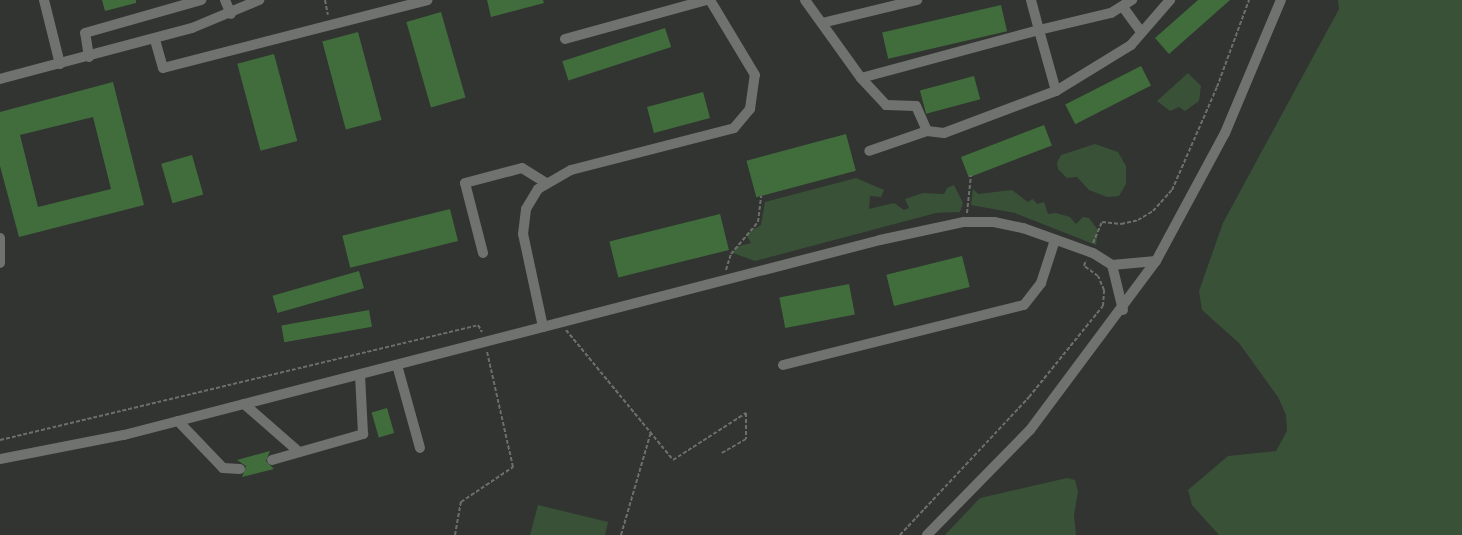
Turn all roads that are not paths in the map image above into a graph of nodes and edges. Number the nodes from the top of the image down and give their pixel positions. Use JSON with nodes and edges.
{"nodes":[{"id":1,"x":44,"y":0,"type":"edge"},
{"id":2,"x":201,"y":0,"type":"edge"},
{"id":3,"x":225,"y":0,"type":"edge"},
{"id":4,"x":259,"y":0,"type":"edge"},
{"id":5,"x":427,"y":0,"type":"edge"},
{"id":6,"x":707,"y":0,"type":"edge"},
{"id":7,"x":710,"y":0,"type":"edge"},
{"id":8,"x":805,"y":0,"type":"edge"},
{"id":9,"x":917,"y":0,"type":"edge"},
{"id":10,"x":1031,"y":0,"type":"edge"},
{"id":11,"x":1132,"y":0,"type":"edge"},
{"id":12,"x":1170,"y":0,"type":"edge"},
{"id":13,"x":1281,"y":0,"type":"edge"},
{"id":14,"x":1123,"y":7,"type":"junction"},
{"id":15,"x":231,"y":14,"type":"junction"},
{"id":16,"x":822,"y":23,"type":"junction"},
{"id":17,"x":1039,"y":30,"type":"junction"},
{"id":18,"x":1141,"y":32,"type":"junction"},
{"id":19,"x":565,"y":39,"type":"dead end"},
{"id":20,"x":155,"y":40,"type":"junction"},
{"id":21,"x":89,"y":57,"type":"junction"},
{"id":22,"x":60,"y":64,"type":"junction"},
{"id":23,"x":860,"y":78,"type":"junction"},
{"id":24,"x":0,"y":79,"type":"edge"},
{"id":25,"x":1056,"y":91,"type":"junction"},
{"id":26,"x":927,"y":131,"type":"junction"},
{"id":27,"x":869,"y":151,"type":"dead end"},
{"id":28,"x":546,"y":183,"type":"junction"},
{"id":29,"x":0,"y":238,"type":"edge"},
{"id":30,"x":1055,"y":240,"type":"junction"},
{"id":31,"x":483,"y":253,"type":"dead end"},
{"id":32,"x":1156,"y":261,"type":"junction"},
{"id":33,"x":0,"y":263,"type":"edge"},
{"id":34,"x":1112,"y":265,"type":"junction"},
{"id":35,"x":1123,"y":310,"type":"junction"},
{"id":36,"x":543,"y":327,"type":"junction"},
{"id":37,"x":397,"y":365,"type":"junction"},
{"id":38,"x":783,"y":365,"type":"dead end"},
{"id":39,"x":360,"y":374,"type":"junction"},
{"id":40,"x":244,"y":404,"type":"junction"},
{"id":41,"x":178,"y":421,"type":"junction"},
{"id":42,"x":420,"y":448,"type":"dead end"},
{"id":43,"x":299,"y":452,"type":"junction"},
{"id":44,"x":0,"y":459,"type":"edge"},
{"id":45,"x":272,"y":460,"type":"dead end"},
{"id":46,"x":240,"y":469,"type":"dead end"},
{"id":47,"x":927,"y":535,"type":"edge"}],
"edges":[{"from":1,"to":22,"type":"street"},
{"from":2,"to":21,"type":"street"},
{"from":3,"to":15,"type":"street"},
{"from":4,"to":15,"type":"street"},
{"from":5,"to":20,"type":"street"},
{"from":6,"to":19,"type":"street"},
{"from":7,"to":28,"type":"street"},
{"from":8,"to":16,"type":"street"},
{"from":9,"to":16,"type":"street"},
{"from":10,"to":17,"type":"street"},
{"from":11,"to":14,"type":"street"},
{"from":12,"to":18,"type":"street"},
{"from":13,"to":32,"type":"street"},
{"from":14,"to":17,"type":"street"},
{"from":14,"to":18,"type":"street"},
{"from":15,"to":20,"type":"street"},
{"from":16,"to":23,"type":"street"},
{"from":17,"to":23,"type":"street"},
{"from":17,"to":25,"type":"street"},
{"from":18,"to":25,"type":"street"},
{"from":20,"to":21,"type":"street"},
{"from":21,"to":22,"type":"street"},
{"from":22,"to":24,"type":"street"},
{"from":23,"to":26,"type":"street"},
{"from":25,"to":26,"type":"street"},
{"from":26,"to":27,"type":"street"},
{"from":28,"to":31,"type":"street"},
{"from":28,"to":36,"type":"street"},
{"from":29,"to":33,"type":"street"},
{"from":30,"to":34,"type":"street"},
{"from":30,"to":36,"type":"street"},
{"from":30,"to":38,"type":"street"},
{"from":32,"to":34,"type":"street"},
{"from":32,"to":35,"type":"street"},
{"from":34,"to":35,"type":"street"},
{"from":35,"to":47,"type":"street"},
{"from":36,"to":37,"type":"street"},
{"from":37,"to":39,"type":"street"},
{"from":37,"to":42,"type":"street"},
{"from":39,"to":40,"type":"street"},
{"from":39,"to":43,"type":"street"},
{"from":40,"to":41,"type":"street"},
{"from":40,"to":43,"type":"street"},
{"from":41,"to":44,"type":"street"},
{"from":41,"to":46,"type":"street"},
{"from":43,"to":45,"type":"street"}]}
